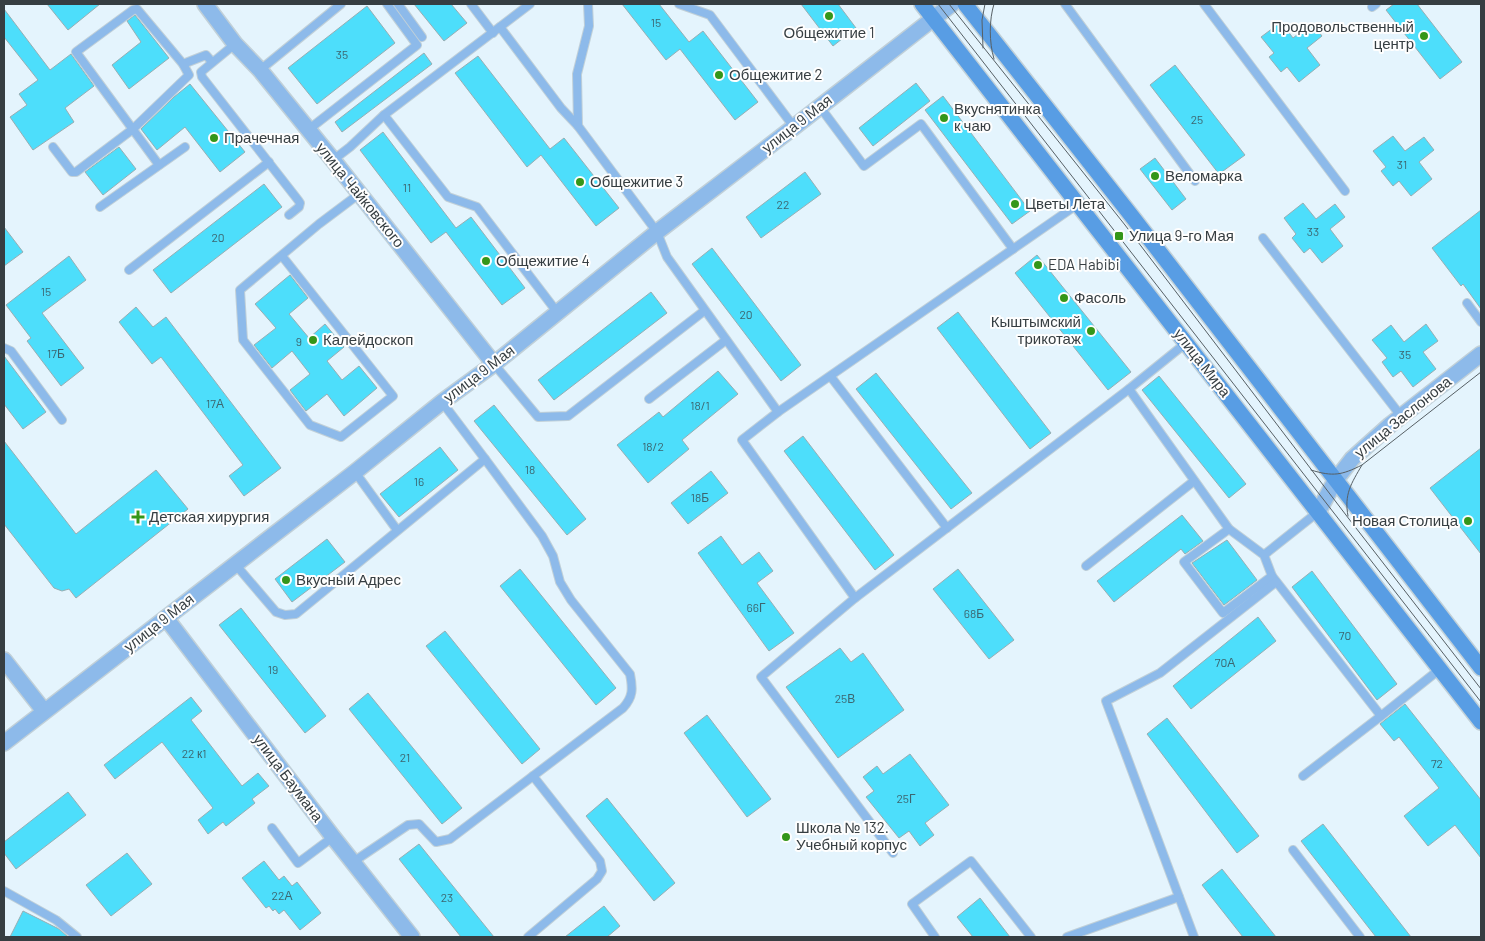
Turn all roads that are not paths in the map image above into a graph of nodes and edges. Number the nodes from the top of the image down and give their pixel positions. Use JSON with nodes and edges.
{"nodes":[{"id":1,"x":205,"y":4,"type":"edge"},
{"id":2,"x":341,"y":4,"type":"edge"},
{"id":3,"x":387,"y":4,"type":"edge"},
{"id":4,"x":398,"y":4,"type":"edge"},
{"id":5,"x":471,"y":4,"type":"edge"},
{"id":6,"x":530,"y":4,"type":"edge"},
{"id":7,"x":588,"y":4,"type":"edge"},
{"id":8,"x":679,"y":4,"type":"edge"},
{"id":9,"x":922,"y":4,"type":"edge"},
{"id":10,"x":952,"y":4,"type":"edge"},
{"id":11,"x":964,"y":4,"type":"edge"},
{"id":12,"x":1065,"y":4,"type":"edge"},
{"id":13,"x":1204,"y":4,"type":"edge"},
{"id":14,"x":934,"y":19,"type":"junction"},
{"id":15,"x":500,"y":27,"type":"junction"},
{"id":16,"x":492,"y":32,"type":"junction"},
{"id":17,"x":422,"y":36,"type":"dead end"},
{"id":18,"x":235,"y":44,"type":"junction"},
{"id":19,"x":212,"y":62,"type":"junction"},
{"id":20,"x":182,"y":64,"type":"junction"},
{"id":21,"x":260,"y":70,"type":"junction"},
{"id":22,"x":820,"y":107,"type":"junction"},
{"id":23,"x":384,"y":116,"type":"junction"},
{"id":24,"x":578,"y":126,"type":"junction"},
{"id":25,"x":794,"y":127,"type":"junction"},
{"id":26,"x":133,"y":129,"type":"junction"},
{"id":27,"x":308,"y":130,"type":"junction"},
{"id":28,"x":53,"y":147,"type":"dead end"},
{"id":29,"x":185,"y":147,"type":"dead end"},
{"id":30,"x":333,"y":160,"type":"junction"},
{"id":31,"x":269,"y":162,"type":"junction"},
{"id":32,"x":160,"y":165,"type":"junction"},
{"id":33,"x":1195,"y":181,"type":"dead end"},
{"id":34,"x":1345,"y":191,"type":"dead end"},
{"id":35,"x":359,"y":194,"type":"junction"},
{"id":36,"x":1078,"y":204,"type":"junction"},
{"id":37,"x":100,"y":207,"type":"dead end"},
{"id":38,"x":289,"y":215,"type":"dead end"},
{"id":39,"x":657,"y":232,"type":"junction"},
{"id":40,"x":1263,"y":238,"type":"dead end"},
{"id":41,"x":1013,"y":249,"type":"junction"},
{"id":42,"x":282,"y":256,"type":"junction"},
{"id":43,"x":129,"y":270,"type":"dead end"},
{"id":44,"x":1467,"y":303,"type":"dead end"},
{"id":45,"x":704,"y":311,"type":"junction"},
{"id":46,"x":557,"y":312,"type":"junction"},
{"id":47,"x":1481,"y":322,"type":"edge"},
{"id":48,"x":726,"y":340,"type":"junction"},
{"id":49,"x":1186,"y":343,"type":"junction"},
{"id":50,"x":4,"y":348,"type":"edge"},
{"id":51,"x":1481,"y":354,"type":"edge"},
{"id":52,"x":494,"y":364,"type":"junction"},
{"id":53,"x":831,"y":377,"type":"junction"},
{"id":54,"x":1128,"y":389,"type":"junction"},
{"id":55,"x":649,"y":399,"type":"dead end"},
{"id":56,"x":442,"y":402,"type":"junction"},
{"id":57,"x":778,"y":412,"type":"junction"},
{"id":58,"x":1401,"y":416,"type":"junction"},
{"id":59,"x":62,"y":420,"type":"dead end"},
{"id":60,"x":485,"y":459,"type":"junction"},
{"id":61,"x":355,"y":472,"type":"junction"},
{"id":62,"x":1194,"y":481,"type":"junction"},
{"id":63,"x":1335,"y":481,"type":"junction"},
{"id":64,"x":1318,"y":512,"type":"junction"},
{"id":65,"x":947,"y":528,"type":"junction"},
{"id":66,"x":1229,"y":528,"type":"junction"},
{"id":67,"x":397,"y":530,"type":"junction"},
{"id":68,"x":1264,"y":555,"type":"junction"},
{"id":69,"x":235,"y":564,"type":"junction"},
{"id":70,"x":1086,"y":566,"type":"dead end"},
{"id":71,"x":1274,"y":579,"type":"junction"},
{"id":72,"x":856,"y":598,"type":"junction"},
{"id":73,"x":166,"y":618,"type":"junction"},
{"id":74,"x":4,"y":660,"type":"edge"},
{"id":75,"x":1481,"y":668,"type":"edge"},
{"id":76,"x":1440,"y":669,"type":"junction"},
{"id":77,"x":44,"y":711,"type":"junction"},
{"id":78,"x":1381,"y":716,"type":"junction"},
{"id":79,"x":1481,"y":722,"type":"edge"},
{"id":80,"x":4,"y":743,"type":"edge"},
{"id":81,"x":533,"y":776,"type":"junction"},
{"id":82,"x":1303,"y":776,"type":"dead end"},
{"id":83,"x":272,"y":828,"type":"dead end"},
{"id":84,"x":333,"y":837,"type":"junction"},
{"id":85,"x":1293,"y":850,"type":"dead end"},
{"id":86,"x":893,"y":853,"type":"dead end"},
{"id":87,"x":353,"y":862,"type":"junction"},
{"id":88,"x":4,"y":891,"type":"edge"},
{"id":89,"x":1179,"y":898,"type":"junction"},
{"id":90,"x":76,"y":937,"type":"edge"},
{"id":91,"x":412,"y":937,"type":"edge"},
{"id":92,"x":528,"y":937,"type":"edge"},
{"id":93,"x":935,"y":937,"type":"edge"},
{"id":94,"x":1031,"y":937,"type":"edge"},
{"id":95,"x":1067,"y":937,"type":"edge"},
{"id":96,"x":1194,"y":937,"type":"edge"},
{"id":97,"x":1360,"y":937,"type":"edge"}],
"edges":[{"from":1,"to":18,"type":"street","name":"улица Чайковского"},
{"from":2,"to":21,"type":"lane"},
{"from":3,"to":27,"type":"lane"},
{"from":4,"to":17,"type":"lane"},
{"from":5,"to":16,"type":"lane"},
{"from":6,"to":15,"type":"lane"},
{"from":7,"to":24,"type":"lane"},
{"from":8,"to":25,"type":"lane"},
{"from":9,"to":14,"type":"main road","name":"улица Мира"},
{"from":10,"to":14,"type":"street","name":"улица 9 Мая"},
{"from":11,"to":63,"type":"main road"},
{"from":12,"to":33,"type":"lane"},
{"from":13,"to":34,"type":"lane"},
{"from":14,"to":22,"type":"street","name":"улица 9 Мая"},
{"from":14,"to":36,"type":"main road","name":"улица Мира"},
{"from":15,"to":16,"type":"lane"},
{"from":15,"to":24,"type":"lane"},
{"from":16,"to":23,"type":"lane"},
{"from":18,"to":19,"type":"lane"},
{"from":18,"to":21,"type":"street","name":"улица Чайковского"},
{"from":19,"to":20,"type":"lane"},
{"from":19,"to":31,"type":"lane"},
{"from":20,"to":26,"type":"lane"},
{"from":20,"to":26,"type":"lane"},
{"from":21,"to":27,"type":"street","name":"улица Чайковского"},
{"from":22,"to":25,"type":"street","name":"улица 9 Мая"},
{"from":22,"to":41,"type":"lane"},
{"from":23,"to":30,"type":"lane"},
{"from":23,"to":46,"type":"lane"},
{"from":24,"to":39,"type":"lane"},
{"from":25,"to":39,"type":"street","name":"улица 9 Мая"},
{"from":26,"to":28,"type":"lane"},
{"from":26,"to":32,"type":"lane"},
{"from":27,"to":30,"type":"street","name":"улица Чайковского"},
{"from":29,"to":32,"type":"lane"},
{"from":30,"to":35,"type":"street","name":"улица Чайковского"},
{"from":31,"to":38,"type":"lane"},
{"from":31,"to":43,"type":"lane"},
{"from":32,"to":37,"type":"lane"},
{"from":35,"to":42,"type":"lane"},
{"from":35,"to":52,"type":"street","name":"улица Чайковского"},
{"from":36,"to":41,"type":"lane"},
{"from":36,"to":49,"type":"main road","name":"улица Мира"},
{"from":39,"to":45,"type":"lane"},
{"from":39,"to":46,"type":"street","name":"улица 9 Мая"},
{"from":40,"to":58,"type":"lane"},
{"from":41,"to":53,"type":"lane"},
{"from":42,"to":42,"type":"lane"},
{"from":44,"to":47,"type":"lane"},
{"from":45,"to":48,"type":"lane"},
{"from":45,"to":52,"type":"lane"},
{"from":46,"to":52,"type":"street","name":"улица 9 Мая"},
{"from":48,"to":55,"type":"lane"},
{"from":48,"to":57,"type":"lane"},
{"from":49,"to":54,"type":"lane"},
{"from":49,"to":64,"type":"main road","name":"улица Мира"},
{"from":50,"to":59,"type":"lane"},
{"from":51,"to":58,"type":"street","name":"улица Заслонова"},
{"from":52,"to":56,"type":"street","name":"улица 9 Мая"},
{"from":53,"to":57,"type":"lane"},
{"from":53,"to":65,"type":"lane"},
{"from":54,"to":62,"type":"lane"},
{"from":54,"to":65,"type":"lane"},
{"from":56,"to":60,"type":"lane"},
{"from":56,"to":61,"type":"street","name":"улица 9 Мая"},
{"from":57,"to":72,"type":"lane"},
{"from":58,"to":63,"type":"street","name":"улица Заслонова"},
{"from":60,"to":67,"type":"lane"},
{"from":60,"to":81,"type":"lane"},
{"from":61,"to":67,"type":"lane"},
{"from":61,"to":69,"type":"street","name":"улица 9 Мая"},
{"from":62,"to":66,"type":"lane"},
{"from":62,"to":70,"type":"lane"},
{"from":63,"to":64,"type":"street","name":"улица Заслонова"},
{"from":63,"to":75,"type":"main road"},
{"from":64,"to":68,"type":"lane"},
{"from":64,"to":76,"type":"main road","name":"улица Мира"},
{"from":65,"to":72,"type":"lane"},
{"from":66,"to":68,"type":"lane"},
{"from":66,"to":71,"type":"lane"},
{"from":67,"to":69,"type":"lane"},
{"from":68,"to":71,"type":"lane"},
{"from":69,"to":73,"type":"street","name":"улица 9 Мая"},
{"from":71,"to":78,"type":"lane"},
{"from":71,"to":89,"type":"lane"},
{"from":72,"to":86,"type":"lane"},
{"from":73,"to":77,"type":"street","name":"улица 9 Мая"},
{"from":73,"to":84,"type":"street","name":"улица Баумана"},
{"from":74,"to":77,"type":"street"},
{"from":76,"to":78,"type":"lane"},
{"from":76,"to":79,"type":"main road","name":"улица Мира"},
{"from":77,"to":80,"type":"street","name":"улица 9 Мая"},
{"from":78,"to":82,"type":"lane"},
{"from":81,"to":87,"type":"lane"},
{"from":81,"to":92,"type":"lane"},
{"from":83,"to":84,"type":"lane"},
{"from":84,"to":87,"type":"street","name":"улица Баумана"},
{"from":85,"to":97,"type":"lane"},
{"from":87,"to":91,"type":"street","name":"улица Баумана"},
{"from":88,"to":90,"type":"lane"},
{"from":89,"to":95,"type":"lane"},
{"from":89,"to":96,"type":"lane"},
{"from":93,"to":94,"type":"lane"}]}
